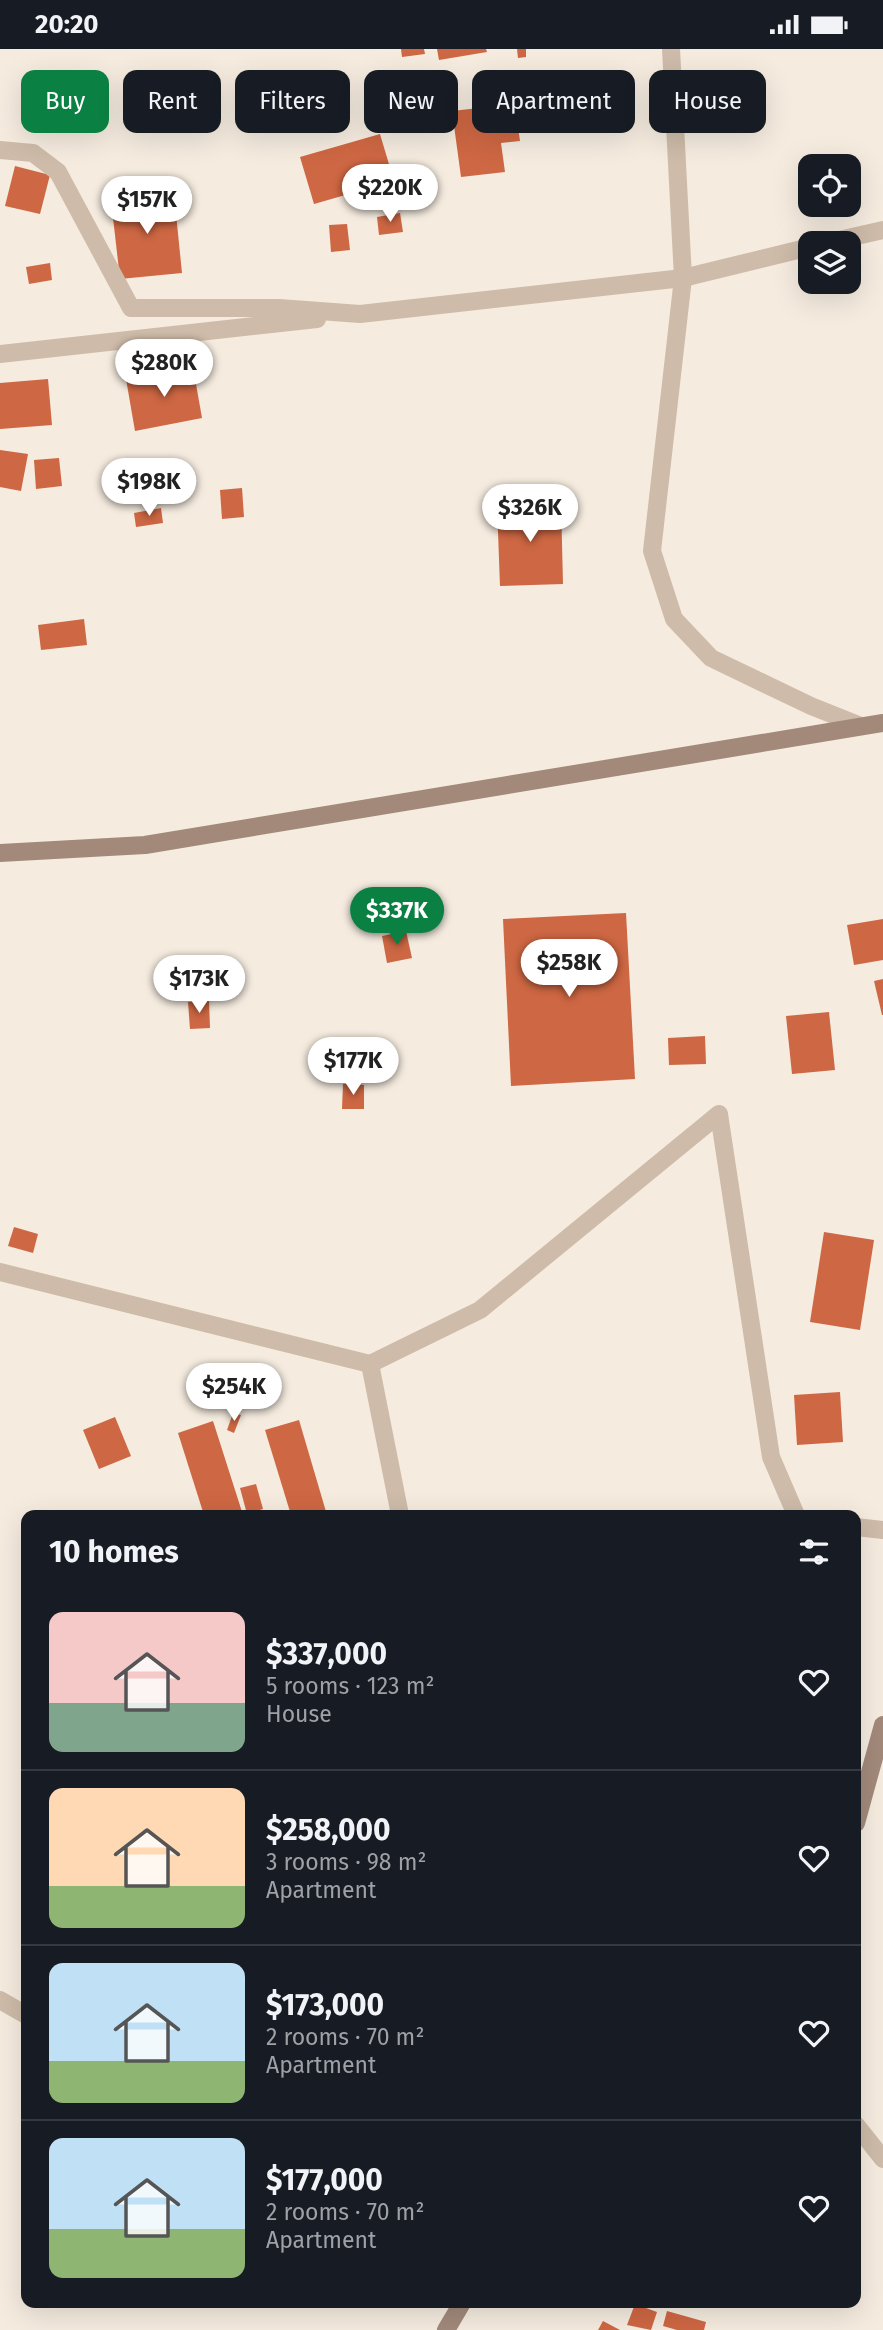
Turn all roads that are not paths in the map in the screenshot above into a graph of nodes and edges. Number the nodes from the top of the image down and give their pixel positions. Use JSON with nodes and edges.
{"nodes":[{"id":1,"x":671,"y":49,"type":"edge"},
{"id":2,"x":0,"y":150,"type":"edge"},
{"id":3,"x":883,"y":230,"type":"edge"},
{"id":4,"x":861,"y":235,"type":"edge"},
{"id":5,"x":798,"y":250,"type":"edge"},
{"id":6,"x":683,"y":278,"type":"junction"},
{"id":7,"x":360,"y":314,"type":"junction"},
{"id":8,"x":0,"y":354,"type":"edge"},
{"id":9,"x":883,"y":723,"type":"edge"},
{"id":10,"x":861,"y":726,"type":"junction"},
{"id":11,"x":0,"y":853,"type":"edge"},
{"id":12,"x":0,"y":1272,"type":"edge"},
{"id":13,"x":370,"y":1364,"type":"junction"},
{"id":14,"x":399,"y":1510,"type":"edge"},
{"id":15,"x":794,"y":1510,"type":"edge"},
{"id":16,"x":861,"y":1528,"type":"edge"},
{"id":17,"x":883,"y":1530,"type":"edge"},
{"id":18,"x":883,"y":1725,"type":"edge"},
{"id":19,"x":861,"y":1805,"type":"edge"},
{"id":20,"x":0,"y":2000,"type":"edge"},
{"id":21,"x":21,"y":2012,"type":"edge"},
{"id":22,"x":861,"y":2131,"type":"edge"},
{"id":23,"x":883,"y":2159,"type":"edge"},
{"id":24,"x":459,"y":2308,"type":"edge"},
{"id":25,"x":446,"y":2330,"type":"edge"}],
"edges":[{"from":1,"to":6,"type":"street"},
{"from":2,"to":7,"type":"street"},
{"from":3,"to":4,"type":"street"},
{"from":5,"to":6,"type":"street"},
{"from":6,"to":7,"type":"street"},
{"from":6,"to":10,"type":"street"},
{"from":7,"to":8,"type":"street"},
{"from":9,"to":10,"type":"main road"},
{"from":10,"to":11,"type":"main road"},
{"from":12,"to":13,"type":"street"},
{"from":13,"to":14,"type":"street"},
{"from":13,"to":15,"type":"street"},
{"from":16,"to":17,"type":"street"},
{"from":18,"to":19,"type":"main road"},
{"from":20,"to":21,"type":"street"},
{"from":22,"to":23,"type":"street"},
{"from":24,"to":25,"type":"main road"}]}
